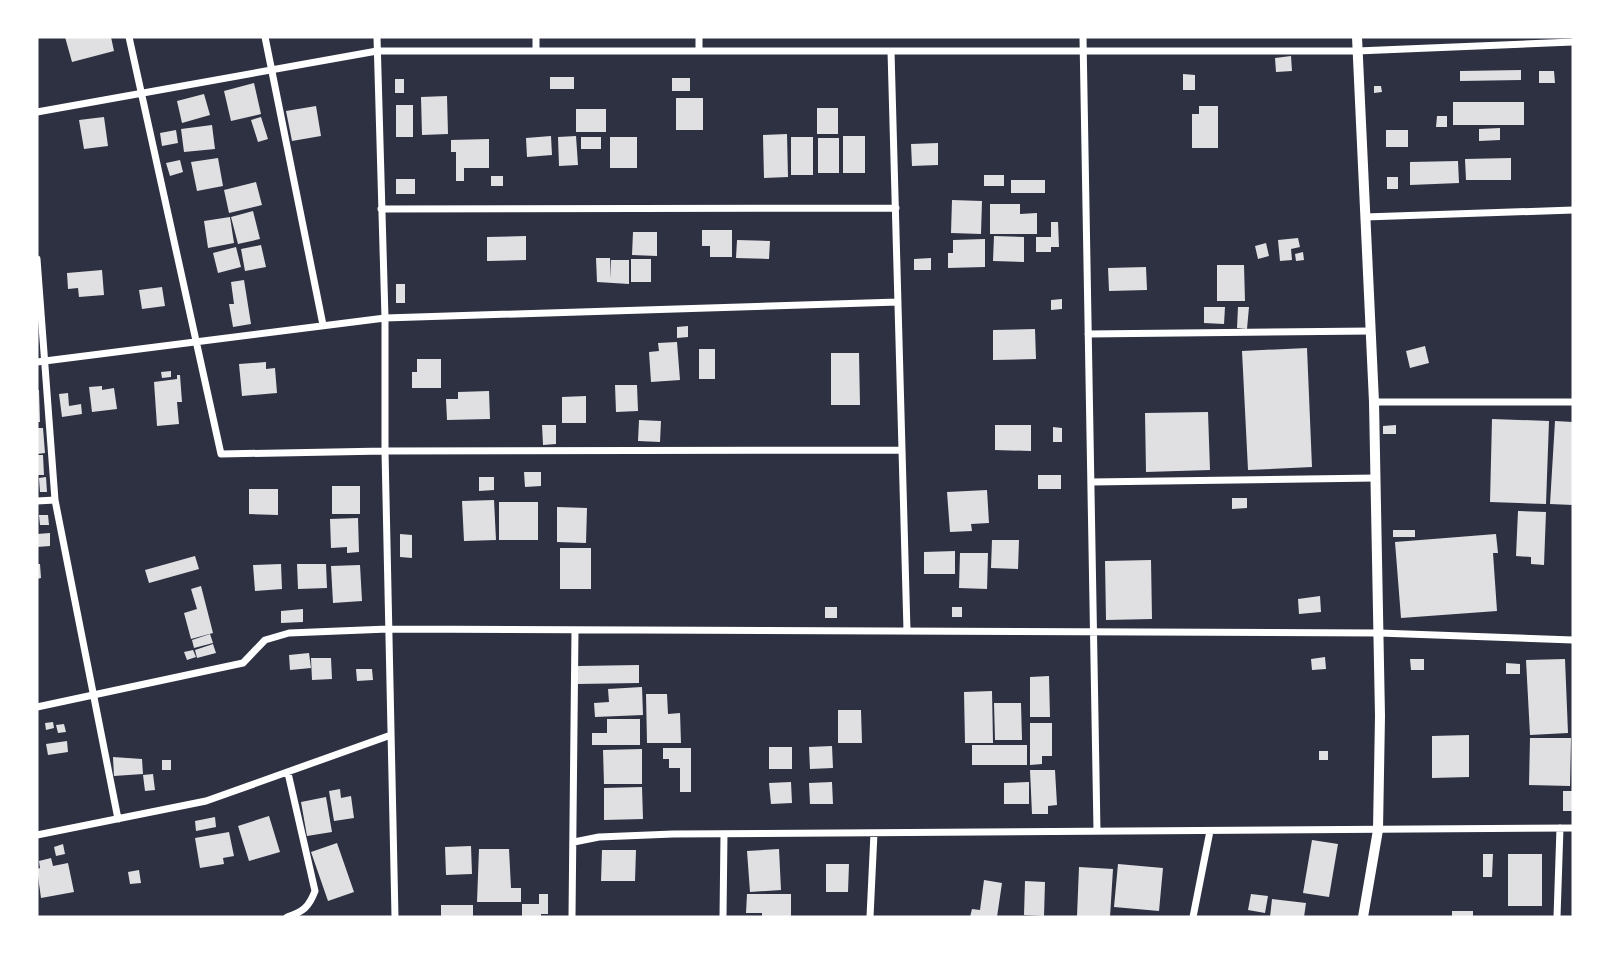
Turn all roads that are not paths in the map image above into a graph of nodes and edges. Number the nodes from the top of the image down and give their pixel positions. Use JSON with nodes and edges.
{"nodes":[{"id":1,"x":129,"y":37,"type":"edge"},
{"id":2,"x":265,"y":37,"type":"edge"},
{"id":3,"x":377,"y":37,"type":"edge"},
{"id":4,"x":536,"y":37,"type":"edge"},
{"id":5,"x":699,"y":37,"type":"edge"},
{"id":6,"x":1083,"y":37,"type":"edge"},
{"id":7,"x":1357,"y":37,"type":"edge"},
{"id":8,"x":1573,"y":42,"type":"edge"},
{"id":9,"x":377,"y":51,"type":"junction"},
{"id":10,"x":536,"y":51,"type":"junction"},
{"id":11,"x":699,"y":51,"type":"junction"},
{"id":12,"x":891,"y":51,"type":"junction"},
{"id":13,"x":1083,"y":51,"type":"junction"},
{"id":14,"x":1357,"y":51,"type":"junction"},
{"id":15,"x":272,"y":69,"type":"junction"},
{"id":16,"x":141,"y":93,"type":"junction"},
{"id":17,"x":37,"y":112,"type":"edge"},
{"id":18,"x":895,"y":208,"type":"junction"},
{"id":19,"x":381,"y":209,"type":"junction"},
{"id":20,"x":1573,"y":210,"type":"edge"},
{"id":21,"x":1365,"y":217,"type":"junction"},
{"id":22,"x":37,"y":260,"type":"edge"},
{"id":23,"x":898,"y":302,"type":"junction"},
{"id":24,"x":385,"y":318,"type":"junction"},
{"id":25,"x":323,"y":325,"type":"junction"},
{"id":26,"x":1371,"y":331,"type":"junction"},
{"id":27,"x":1088,"y":334,"type":"junction"},
{"id":28,"x":197,"y":341,"type":"junction"},
{"id":29,"x":41,"y":361,"type":"edge"},
{"id":30,"x":1374,"y":402,"type":"junction"},
{"id":31,"x":1573,"y":402,"type":"edge"},
{"id":32,"x":902,"y":450,"type":"junction"},
{"id":33,"x":385,"y":451,"type":"junction"},
{"id":34,"x":1376,"y":478,"type":"junction"},
{"id":35,"x":1091,"y":482,"type":"junction"},
{"id":36,"x":55,"y":500,"type":"junction"},
{"id":37,"x":37,"y":501,"type":"edge"},
{"id":38,"x":388,"y":629,"type":"junction"},
{"id":39,"x":575,"y":630,"type":"junction"},
{"id":40,"x":907,"y":631,"type":"junction"},
{"id":41,"x":1093,"y":632,"type":"junction"},
{"id":42,"x":1379,"y":632,"type":"junction"},
{"id":43,"x":1573,"y":640,"type":"edge"},
{"id":44,"x":93,"y":694,"type":"junction"},
{"id":45,"x":37,"y":707,"type":"edge"},
{"id":46,"x":391,"y":735,"type":"junction"},
{"id":47,"x":288,"y":772,"type":"junction"},
{"id":48,"x":118,"y":819,"type":"junction"},
{"id":49,"x":1560,"y":828,"type":"junction"},
{"id":50,"x":1573,"y":828,"type":"edge"},
{"id":51,"x":1378,"y":830,"type":"junction"},
{"id":52,"x":1097,"y":831,"type":"junction"},
{"id":53,"x":1210,"y":831,"type":"junction"},
{"id":54,"x":874,"y":833,"type":"junction"},
{"id":55,"x":724,"y":834,"type":"junction"},
{"id":56,"x":37,"y":835,"type":"edge"},
{"id":57,"x":574,"y":842,"type":"junction"},
{"id":58,"x":287,"y":917,"type":"edge"},
{"id":59,"x":395,"y":917,"type":"edge"},
{"id":60,"x":572,"y":917,"type":"edge"},
{"id":61,"x":723,"y":917,"type":"edge"},
{"id":62,"x":870,"y":917,"type":"edge"},
{"id":63,"x":1193,"y":917,"type":"edge"},
{"id":64,"x":1363,"y":917,"type":"edge"},
{"id":65,"x":1557,"y":917,"type":"edge"}],
"edges":[{"from":1,"to":16,"type":"street"},
{"from":2,"to":15,"type":"street"},
{"from":3,"to":9,"type":"street"},
{"from":4,"to":10,"type":"street"},
{"from":5,"to":11,"type":"street"},
{"from":6,"to":13,"type":"street"},
{"from":7,"to":14,"type":"street"},
{"from":8,"to":14,"type":"street"},
{"from":9,"to":10,"type":"street"},
{"from":9,"to":15,"type":"street"},
{"from":9,"to":19,"type":"street"},
{"from":10,"to":11,"type":"street"},
{"from":11,"to":12,"type":"street"},
{"from":12,"to":13,"type":"street"},
{"from":12,"to":18,"type":"street"},
{"from":13,"to":14,"type":"street"},
{"from":13,"to":27,"type":"street"},
{"from":14,"to":21,"type":"street"},
{"from":15,"to":16,"type":"street"},
{"from":15,"to":25,"type":"street"},
{"from":16,"to":17,"type":"street"},
{"from":16,"to":28,"type":"street"},
{"from":18,"to":19,"type":"street"},
{"from":18,"to":23,"type":"street"},
{"from":19,"to":24,"type":"street"},
{"from":20,"to":21,"type":"street"},
{"from":21,"to":26,"type":"street"},
{"from":22,"to":29,"type":"street"},
{"from":23,"to":24,"type":"street"},
{"from":23,"to":32,"type":"street"},
{"from":24,"to":25,"type":"street"},
{"from":24,"to":33,"type":"street"},
{"from":25,"to":28,"type":"street"},
{"from":26,"to":27,"type":"street"},
{"from":26,"to":30,"type":"street"},
{"from":27,"to":35,"type":"street"},
{"from":28,"to":29,"type":"street"},
{"from":28,"to":33,"type":"street"},
{"from":29,"to":36,"type":"street"},
{"from":30,"to":31,"type":"street"},
{"from":30,"to":34,"type":"street"},
{"from":32,"to":33,"type":"street"},
{"from":32,"to":40,"type":"street"},
{"from":33,"to":38,"type":"street"},
{"from":34,"to":35,"type":"street"},
{"from":34,"to":42,"type":"street"},
{"from":35,"to":41,"type":"street"},
{"from":36,"to":37,"type":"street"},
{"from":36,"to":44,"type":"street"},
{"from":38,"to":39,"type":"street"},
{"from":38,"to":44,"type":"street"},
{"from":38,"to":46,"type":"street"},
{"from":39,"to":40,"type":"street"},
{"from":39,"to":57,"type":"street"},
{"from":40,"to":41,"type":"street"},
{"from":41,"to":42,"type":"street"},
{"from":41,"to":52,"type":"street"},
{"from":42,"to":43,"type":"street"},
{"from":42,"to":51,"type":"street"},
{"from":44,"to":45,"type":"street"},
{"from":44,"to":48,"type":"street"},
{"from":46,"to":47,"type":"street"},
{"from":46,"to":59,"type":"street"},
{"from":47,"to":48,"type":"street"},
{"from":47,"to":58,"type":"street"},
{"from":48,"to":56,"type":"street"},
{"from":49,"to":50,"type":"street"},
{"from":49,"to":51,"type":"street"},
{"from":49,"to":65,"type":"street"},
{"from":51,"to":53,"type":"street"},
{"from":51,"to":64,"type":"street"},
{"from":52,"to":53,"type":"street"},
{"from":52,"to":54,"type":"street"},
{"from":53,"to":63,"type":"street"},
{"from":54,"to":55,"type":"street"},
{"from":54,"to":62,"type":"street"},
{"from":55,"to":57,"type":"street"},
{"from":55,"to":61,"type":"street"},
{"from":57,"to":60,"type":"street"}]}
